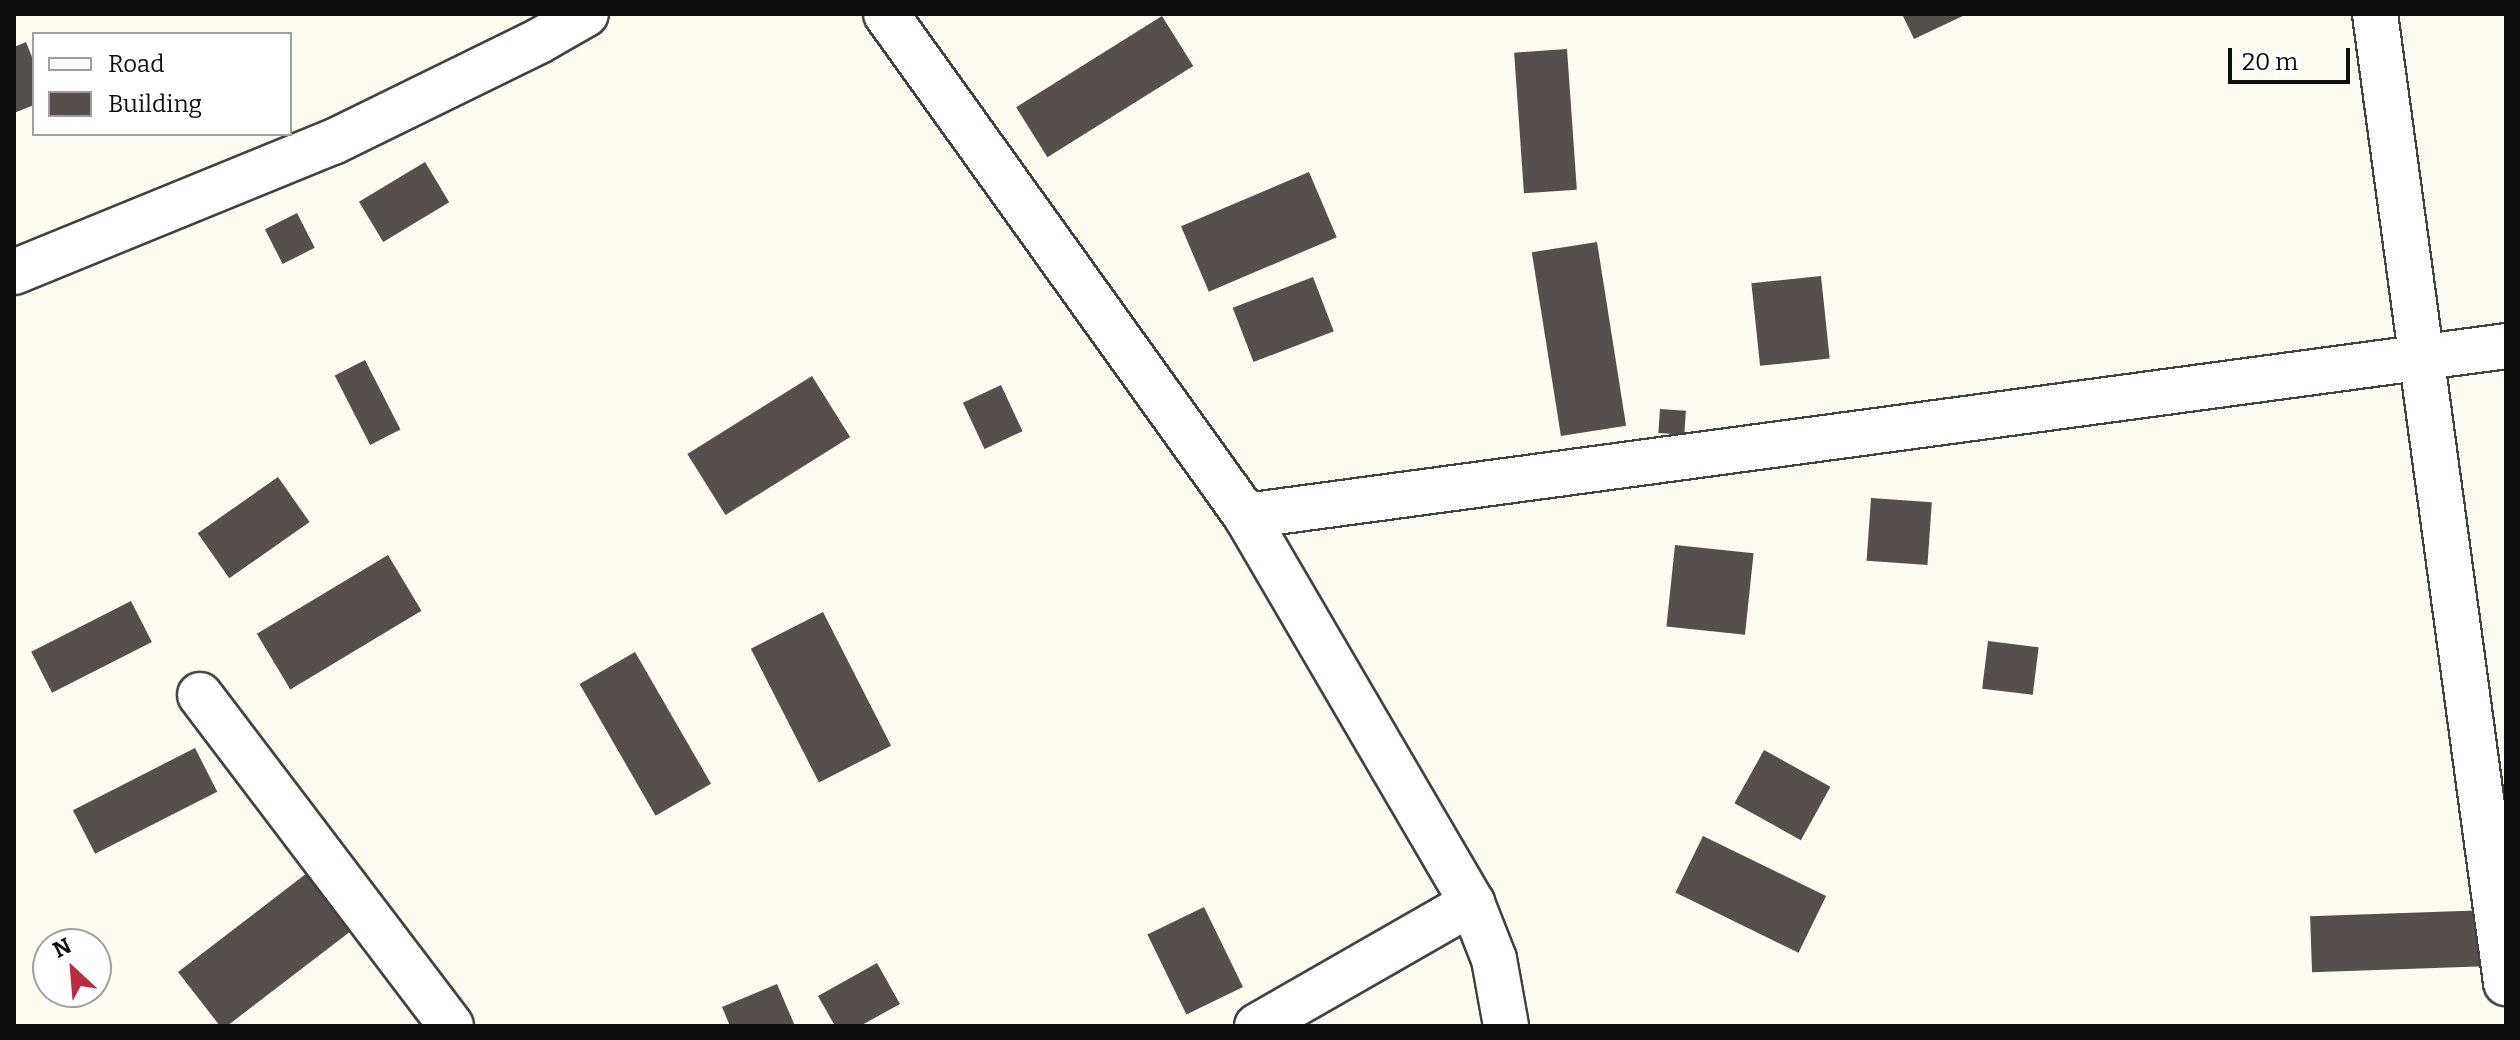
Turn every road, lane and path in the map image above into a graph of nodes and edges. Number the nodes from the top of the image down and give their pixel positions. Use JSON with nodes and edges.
{"nodes":[{"id":1,"x":586,"y":14,"type":"edge"},
{"id":2,"x":886,"y":14,"type":"edge"},
{"id":3,"x":2375,"y":14,"type":"edge"},
{"id":4,"x":14,"y":272,"type":"edge"},
{"id":5,"x":2506,"y":346,"type":"edge"},
{"id":6,"x":2419,"y":356,"type":"junction"},
{"id":7,"x":1246,"y":516,"type":"junction"},
{"id":8,"x":200,"y":695,"type":"dead end"},
{"id":9,"x":1472,"y":903,"type":"junction"},
{"id":10,"x":2506,"y":983,"type":"edge"},
{"id":11,"x":451,"y":1026,"type":"edge"},
{"id":12,"x":1257,"y":1026,"type":"edge"},
{"id":13,"x":1506,"y":1026,"type":"edge"}],
"edges":[{"from":1,"to":4,"type":"street"},
{"from":2,"to":7,"type":"street"},
{"from":3,"to":6,"type":"street"},
{"from":5,"to":6,"type":"street"},
{"from":6,"to":7,"type":"street"},
{"from":6,"to":10,"type":"street"},
{"from":7,"to":9,"type":"street"},
{"from":8,"to":11,"type":"street"},
{"from":9,"to":12,"type":"street"},
{"from":9,"to":13,"type":"street"}]}
